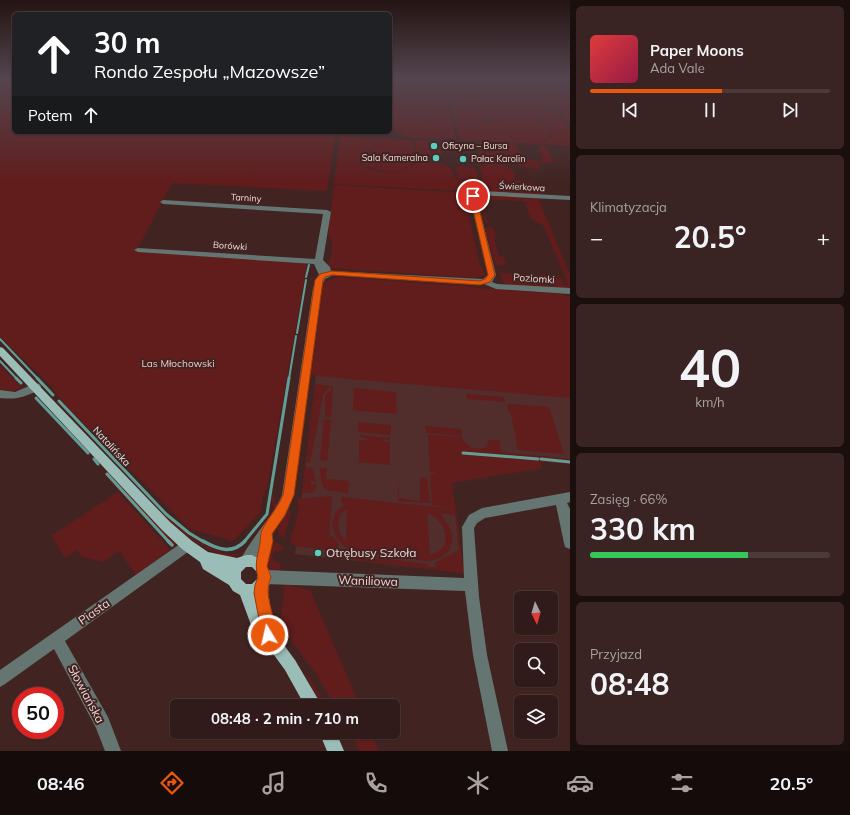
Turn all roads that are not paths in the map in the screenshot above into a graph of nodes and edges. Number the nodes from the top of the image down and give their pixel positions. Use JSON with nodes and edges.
{"nodes":[{"id":1,"x":464,"y":192,"type":"dead end"},
{"id":2,"x":472,"y":193,"type":"junction"},
{"id":3,"x":570,"y":198,"type":"edge"},
{"id":4,"x":163,"y":202,"type":"dead end"},
{"id":5,"x":138,"y":250,"type":"dead end"},
{"id":6,"x":320,"y":262,"type":"junction"},
{"id":7,"x":328,"y":274,"type":"junction"},
{"id":8,"x":485,"y":282,"type":"junction"},
{"id":9,"x":570,"y":291,"type":"edge"},
{"id":10,"x":0,"y":350,"type":"edge"},
{"id":11,"x":36,"y":387,"type":"junction"},
{"id":12,"x":0,"y":394,"type":"edge"},
{"id":13,"x":565,"y":498,"type":"edge"},
{"id":14,"x":266,"y":533,"type":"junction"},
{"id":15,"x":570,"y":543,"type":"edge"},
{"id":16,"x":187,"y":546,"type":"junction"},
{"id":17,"x":206,"y":558,"type":"junction"},
{"id":18,"x":243,"y":563,"type":"junction"},
{"id":19,"x":262,"y":576,"type":"junction"},
{"id":20,"x":234,"y":580,"type":"junction"},
{"id":21,"x":472,"y":585,"type":"junction"},
{"id":22,"x":245,"y":591,"type":"junction"},
{"id":23,"x":268,"y":635,"type":"junction"},
{"id":24,"x":56,"y":639,"type":"junction"},
{"id":25,"x":0,"y":679,"type":"edge"},
{"id":26,"x":310,"y":699,"type":"edge"},
{"id":27,"x":330,"y":739,"type":"edge"},
{"id":28,"x":113,"y":751,"type":"edge"},
{"id":29,"x":336,"y":751,"type":"edge"},
{"id":30,"x":500,"y":751,"type":"edge"}],
"edges":[{"from":1,"to":2,"type":"street","name":"Świerkowa"},
{"from":2,"to":3,"type":"street","name":"Świerkowa"},
{"from":2,"to":8,"type":"street"},
{"from":4,"to":6,"type":"street","name":"Tarniny"},
{"from":5,"to":6,"type":"street","name":"Borówki"},
{"from":6,"to":7,"type":"street"},
{"from":7,"to":8,"type":"street","name":"Poziomki"},
{"from":7,"to":14,"type":"street"},
{"from":8,"to":9,"type":"street","name":"Poziomki"},
{"from":10,"to":11,"type":"main road","name":"Natalińska"},
{"from":11,"to":12,"type":"street"},
{"from":11,"to":16,"type":"main road","name":"Natalińska"},
{"from":13,"to":15,"type":"street"},
{"from":13,"to":21,"type":"street"},
{"from":14,"to":18,"type":"street"},
{"from":14,"to":19,"type":"street"},
{"from":16,"to":17,"type":"main road","name":"Natalińska"},
{"from":16,"to":24,"type":"street","name":"Piasta"},
{"from":17,"to":18,"type":"main road","name":"Natalińska"},
{"from":17,"to":20,"type":"main road","name":"Natalińska"},
{"from":18,"to":19,"type":"main road"},
{"from":18,"to":20,"type":"main road"},
{"from":19,"to":21,"type":"street","name":"Waniliowa"},
{"from":19,"to":22,"type":"main road"},
{"from":19,"to":23,"type":"main road"},
{"from":20,"to":22,"type":"main road"},
{"from":21,"to":30,"type":"street"},
{"from":22,"to":23,"type":"main road"},
{"from":23,"to":26,"type":"main road"},
{"from":24,"to":25,"type":"street","name":"Piasta"},
{"from":24,"to":28,"type":"street","name":"Słowiańska"},
{"from":27,"to":29,"type":"main road"}]}
